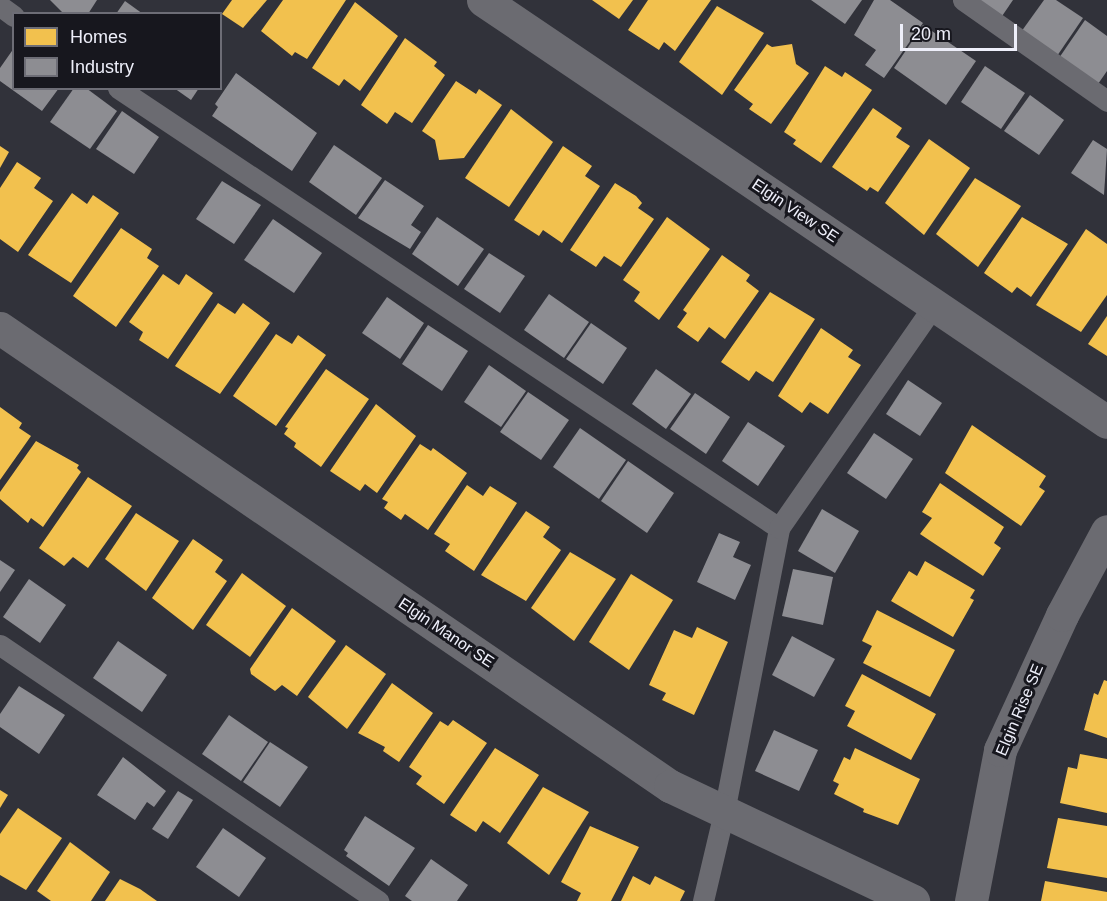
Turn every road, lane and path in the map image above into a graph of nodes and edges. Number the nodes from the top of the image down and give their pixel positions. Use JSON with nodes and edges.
{"nodes":[{"id":1,"x":483,"y":0,"type":"edge"},
{"id":2,"x":963,"y":0,"type":"edge"},
{"id":3,"x":121,"y":90,"type":"edge"},
{"id":4,"x":1107,"y":101,"type":"edge"},
{"id":5,"x":934,"y":304,"type":"junction"},
{"id":6,"x":0,"y":328,"type":"edge"},
{"id":7,"x":1107,"y":422,"type":"edge"},
{"id":8,"x":779,"y":528,"type":"junction"},
{"id":9,"x":1107,"y":531,"type":"edge"},
{"id":10,"x":0,"y":645,"type":"edge"},
{"id":11,"x":724,"y":812,"type":"junction"},
{"id":12,"x":378,"y":901,"type":"edge"},
{"id":13,"x":703,"y":901,"type":"edge"},
{"id":14,"x":913,"y":901,"type":"edge"},
{"id":15,"x":971,"y":901,"type":"edge"}],
"edges":[{"from":1,"to":5,"type":"street","name":"Elgin View SE"},
{"from":2,"to":4,"type":"lane"},
{"from":3,"to":8,"type":"lane"},
{"from":5,"to":7,"type":"street","name":"Elgin View SE"},
{"from":5,"to":8,"type":"lane"},
{"from":6,"to":11,"type":"street","name":"Elgin Manor SE"},
{"from":8,"to":11,"type":"lane"},
{"from":9,"to":15,"type":"street","name":"Elgin Rise SE"},
{"from":10,"to":12,"type":"lane"},
{"from":11,"to":13,"type":"lane"},
{"from":11,"to":14,"type":"street","name":"Elgin Manor SE"}]}
